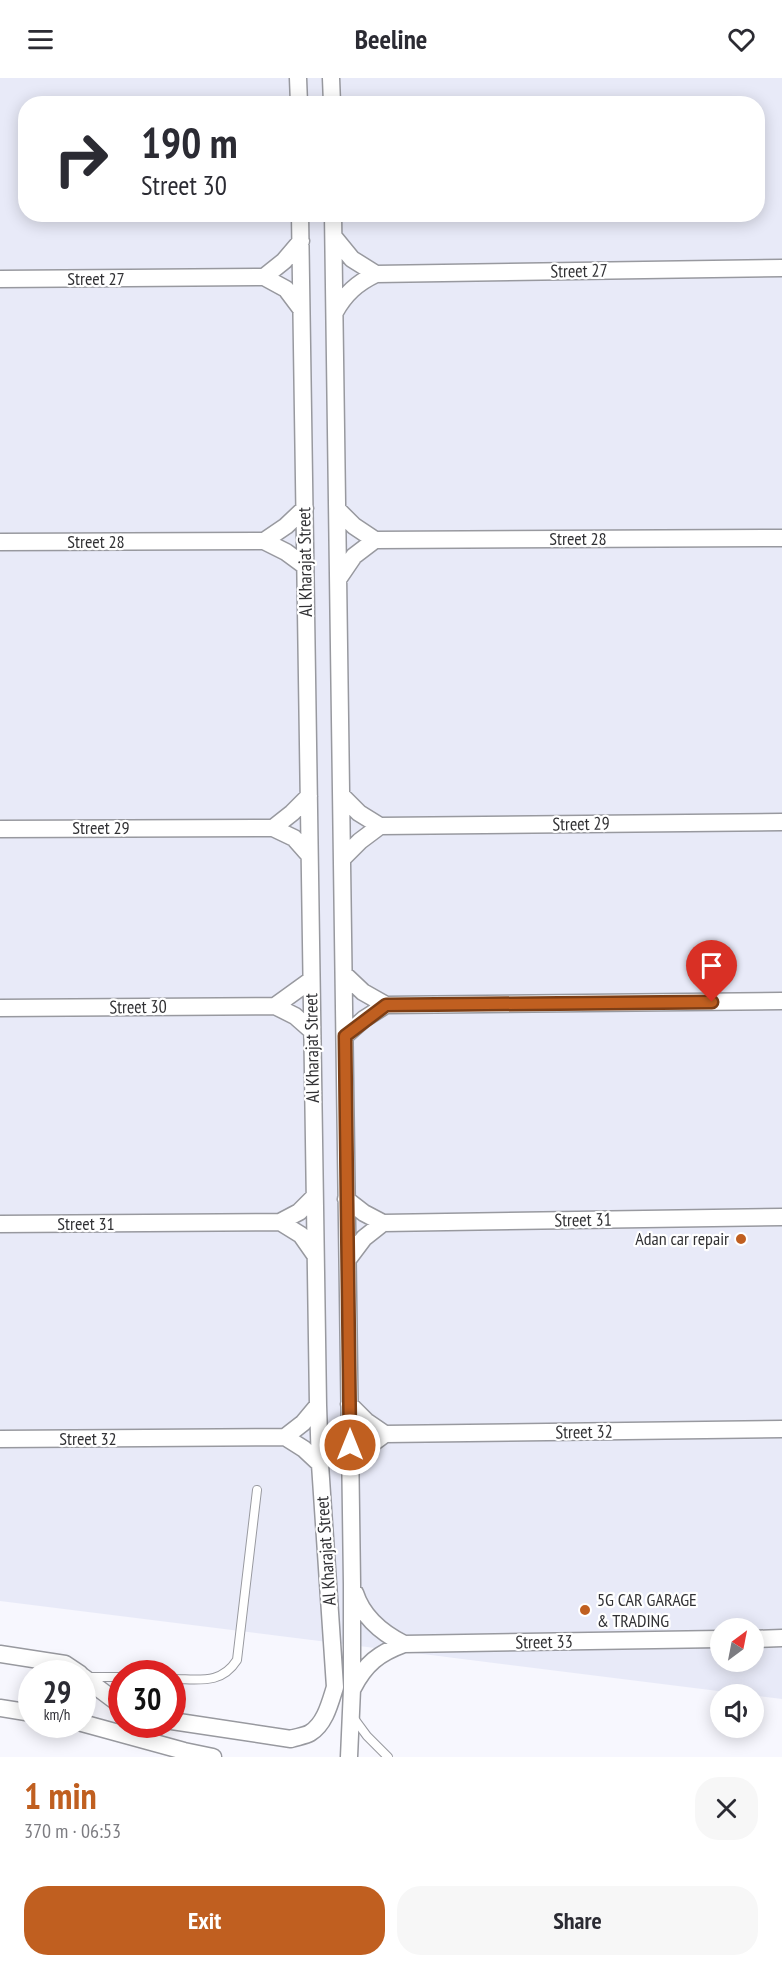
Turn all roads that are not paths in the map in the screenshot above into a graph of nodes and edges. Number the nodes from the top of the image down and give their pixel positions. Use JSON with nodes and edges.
{"nodes":[{"id":1,"x":298,"y":78,"type":"edge"},
{"id":2,"x":331,"y":78,"type":"edge"},
{"id":3,"x":299,"y":96,"type":"edge"},
{"id":4,"x":332,"y":96,"type":"edge"},
{"id":5,"x":300,"y":222,"type":"edge"},
{"id":6,"x":333,"y":222,"type":"edge"},
{"id":7,"x":334,"y":237,"type":"junction"},
{"id":8,"x":301,"y":241,"type":"junction"},
{"id":9,"x":782,"y":268,"type":"edge"},
{"id":10,"x":376,"y":274,"type":"junction"},
{"id":11,"x":264,"y":277,"type":"junction"},
{"id":12,"x":0,"y":279,"type":"edge"},
{"id":13,"x":301,"y":309,"type":"junction"},
{"id":14,"x":334,"y":312,"type":"junction"},
{"id":15,"x":305,"y":508,"type":"junction"},
{"id":16,"x":338,"y":510,"type":"junction"},
{"id":17,"x":782,"y":538,"type":"edge"},
{"id":18,"x":375,"y":540,"type":"junction"},
{"id":19,"x":264,"y":541,"type":"junction"},
{"id":20,"x":0,"y":542,"type":"edge"},
{"id":21,"x":305,"y":566,"type":"junction"},
{"id":22,"x":339,"y":578,"type":"junction"},
{"id":23,"x":309,"y":796,"type":"junction"},
{"id":24,"x":342,"y":796,"type":"junction"},
{"id":25,"x":782,"y":822,"type":"edge"},
{"id":26,"x":380,"y":826,"type":"junction"},
{"id":27,"x":273,"y":828,"type":"junction"},
{"id":28,"x":0,"y":829,"type":"edge"},
{"id":29,"x":309,"y":855,"type":"junction"},
{"id":30,"x":342,"y":859,"type":"junction"},
{"id":31,"x":344,"y":974,"type":"junction"},
{"id":32,"x":311,"y":980,"type":"junction"},
{"id":33,"x":782,"y":1001,"type":"edge"},
{"id":34,"x":386,"y":1005,"type":"junction"},
{"id":35,"x":275,"y":1006,"type":"junction"},
{"id":36,"x":0,"y":1008,"type":"edge"},
{"id":37,"x":312,"y":1031,"type":"junction"},
{"id":38,"x":345,"y":1036,"type":"junction"},
{"id":39,"x":314,"y":1197,"type":"junction"},
{"id":40,"x":346,"y":1199,"type":"junction"},
{"id":41,"x":782,"y":1217,"type":"edge"},
{"id":42,"x":280,"y":1222,"type":"junction"},
{"id":43,"x":383,"y":1223,"type":"junction"},
{"id":44,"x":0,"y":1224,"type":"edge"},
{"id":45,"x":315,"y":1255,"type":"junction"},
{"id":46,"x":349,"y":1258,"type":"junction"},
{"id":47,"x":349,"y":1404,"type":"junction"},
{"id":48,"x":318,"y":1405,"type":"junction"},
{"id":49,"x":782,"y":1429,"type":"edge"},
{"id":50,"x":386,"y":1434,"type":"junction"},
{"id":51,"x":285,"y":1437,"type":"junction"},
{"id":52,"x":0,"y":1439,"type":"edge"},
{"id":53,"x":320,"y":1464,"type":"junction"},
{"id":54,"x":350,"y":1466,"type":"junction"},
{"id":55,"x":257,"y":1490,"type":"dead end"},
{"id":56,"x":352,"y":1584,"type":"junction"},
{"id":57,"x":782,"y":1638,"type":"edge"},
{"id":58,"x":710,"y":1639,"type":"edge"},
{"id":59,"x":764,"y":1639,"type":"edge"},
{"id":60,"x":404,"y":1644,"type":"junction"},
{"id":61,"x":0,"y":1654,"type":"edge"},
{"id":62,"x":39,"y":1660,"type":"edge"},
{"id":63,"x":186,"y":1678,"type":"edge"},
{"id":64,"x":352,"y":1689,"type":"junction"},
{"id":65,"x":0,"y":1708,"type":"edge"},
{"id":66,"x":18,"y":1711,"type":"edge"},
{"id":67,"x":351,"y":1714,"type":"junction"},
{"id":68,"x":186,"y":1723,"type":"edge"},
{"id":69,"x":96,"y":1727,"type":"edge"},
{"id":70,"x":213,"y":1757,"type":"edge"},
{"id":71,"x":349,"y":1757,"type":"edge"},
{"id":72,"x":388,"y":1757,"type":"edge"}],
"edges":[{"from":1,"to":3,"type":"street"},
{"from":2,"to":4,"type":"street"},
{"from":5,"to":8,"type":"street","name":"Al Kharajat Street"},
{"from":6,"to":7,"type":"street","name":"Al Kharajat Street"},
{"from":7,"to":10,"type":"street"},
{"from":7,"to":14,"type":"street","name":"Al Kharajat Street"},
{"from":8,"to":11,"type":"street"},
{"from":8,"to":13,"type":"street","name":"Al Kharajat Street"},
{"from":9,"to":10,"type":"street","name":"Street 27"},
{"from":10,"to":14,"type":"street"},
{"from":11,"to":12,"type":"street","name":"Street 27"},
{"from":11,"to":13,"type":"street"},
{"from":13,"to":15,"type":"street","name":"Al Kharajat Street"},
{"from":14,"to":16,"type":"street","name":"Al Kharajat Street"},
{"from":15,"to":19,"type":"street"},
{"from":15,"to":21,"type":"street","name":"Al Kharajat Street"},
{"from":16,"to":18,"type":"street"},
{"from":16,"to":22,"type":"street","name":"Al Kharajat Street"},
{"from":17,"to":18,"type":"street","name":"Street 28"},
{"from":18,"to":22,"type":"street"},
{"from":19,"to":20,"type":"street","name":"Street 28"},
{"from":19,"to":21,"type":"street","name":"Street 28"},
{"from":21,"to":23,"type":"street","name":"Al Kharajat Street"},
{"from":22,"to":24,"type":"street","name":"Al Kharajat Street"},
{"from":23,"to":27,"type":"street"},
{"from":23,"to":29,"type":"street","name":"Al Kharajat Street"},
{"from":24,"to":26,"type":"street"},
{"from":24,"to":30,"type":"street","name":"Al Kharajat Street"},
{"from":25,"to":26,"type":"street","name":"Street 29"},
{"from":26,"to":30,"type":"street"},
{"from":27,"to":28,"type":"street","name":"Street 29"},
{"from":27,"to":29,"type":"street"},
{"from":29,"to":32,"type":"street","name":"Al Kharajat Street"},
{"from":30,"to":31,"type":"street","name":"Al Kharajat Street"},
{"from":31,"to":34,"type":"street"},
{"from":31,"to":38,"type":"street","name":"Al Kharajat Street"},
{"from":32,"to":35,"type":"street"},
{"from":32,"to":37,"type":"street","name":"Al Kharajat Street"},
{"from":33,"to":34,"type":"street"},
{"from":34,"to":38,"type":"street"},
{"from":35,"to":36,"type":"street","name":"Street 30"},
{"from":35,"to":37,"type":"street"},
{"from":37,"to":39,"type":"street","name":"Al Kharajat Street"},
{"from":38,"to":40,"type":"street","name":"Al Kharajat Street"},
{"from":39,"to":42,"type":"street"},
{"from":39,"to":45,"type":"street","name":"Al Kharajat Street"},
{"from":40,"to":43,"type":"street"},
{"from":40,"to":46,"type":"street","name":"Al Kharajat Street"},
{"from":41,"to":43,"type":"street","name":"Street 31"},
{"from":42,"to":44,"type":"street","name":"Street 31"},
{"from":42,"to":45,"type":"street"},
{"from":43,"to":46,"type":"street"},
{"from":45,"to":48,"type":"street","name":"Al Kharajat Street"},
{"from":46,"to":47,"type":"street","name":"Al Kharajat Street"},
{"from":47,"to":50,"type":"street"},
{"from":47,"to":54,"type":"street","name":"Al Kharajat Street"},
{"from":48,"to":51,"type":"street"},
{"from":48,"to":53,"type":"street","name":"Al Kharajat Street"},
{"from":49,"to":50,"type":"street","name":"Street 32"},
{"from":50,"to":54,"type":"street"},
{"from":51,"to":52,"type":"street","name":"Street 32"},
{"from":51,"to":53,"type":"street"},
{"from":53,"to":68,"type":"street","name":"Al Kharajat Street"},
{"from":54,"to":56,"type":"street","name":"Al Kharajat Street"},
{"from":55,"to":63,"type":"lane"},
{"from":56,"to":60,"type":"street"},
{"from":56,"to":64,"type":"street","name":"Al Kharajat Street"},
{"from":57,"to":59,"type":"street"},
{"from":58,"to":60,"type":"street","name":"Street 33"},
{"from":60,"to":64,"type":"street","name":"Street 33"},
{"from":61,"to":62,"type":"street"},
{"from":64,"to":67,"type":"street","name":"Al Kharajat Street"},
{"from":65,"to":66,"type":"street"},
{"from":67,"to":71,"type":"street","name":"Al Kharajat Street"},
{"from":67,"to":72,"type":"lane"},
{"from":69,"to":70,"type":"street"}]}
